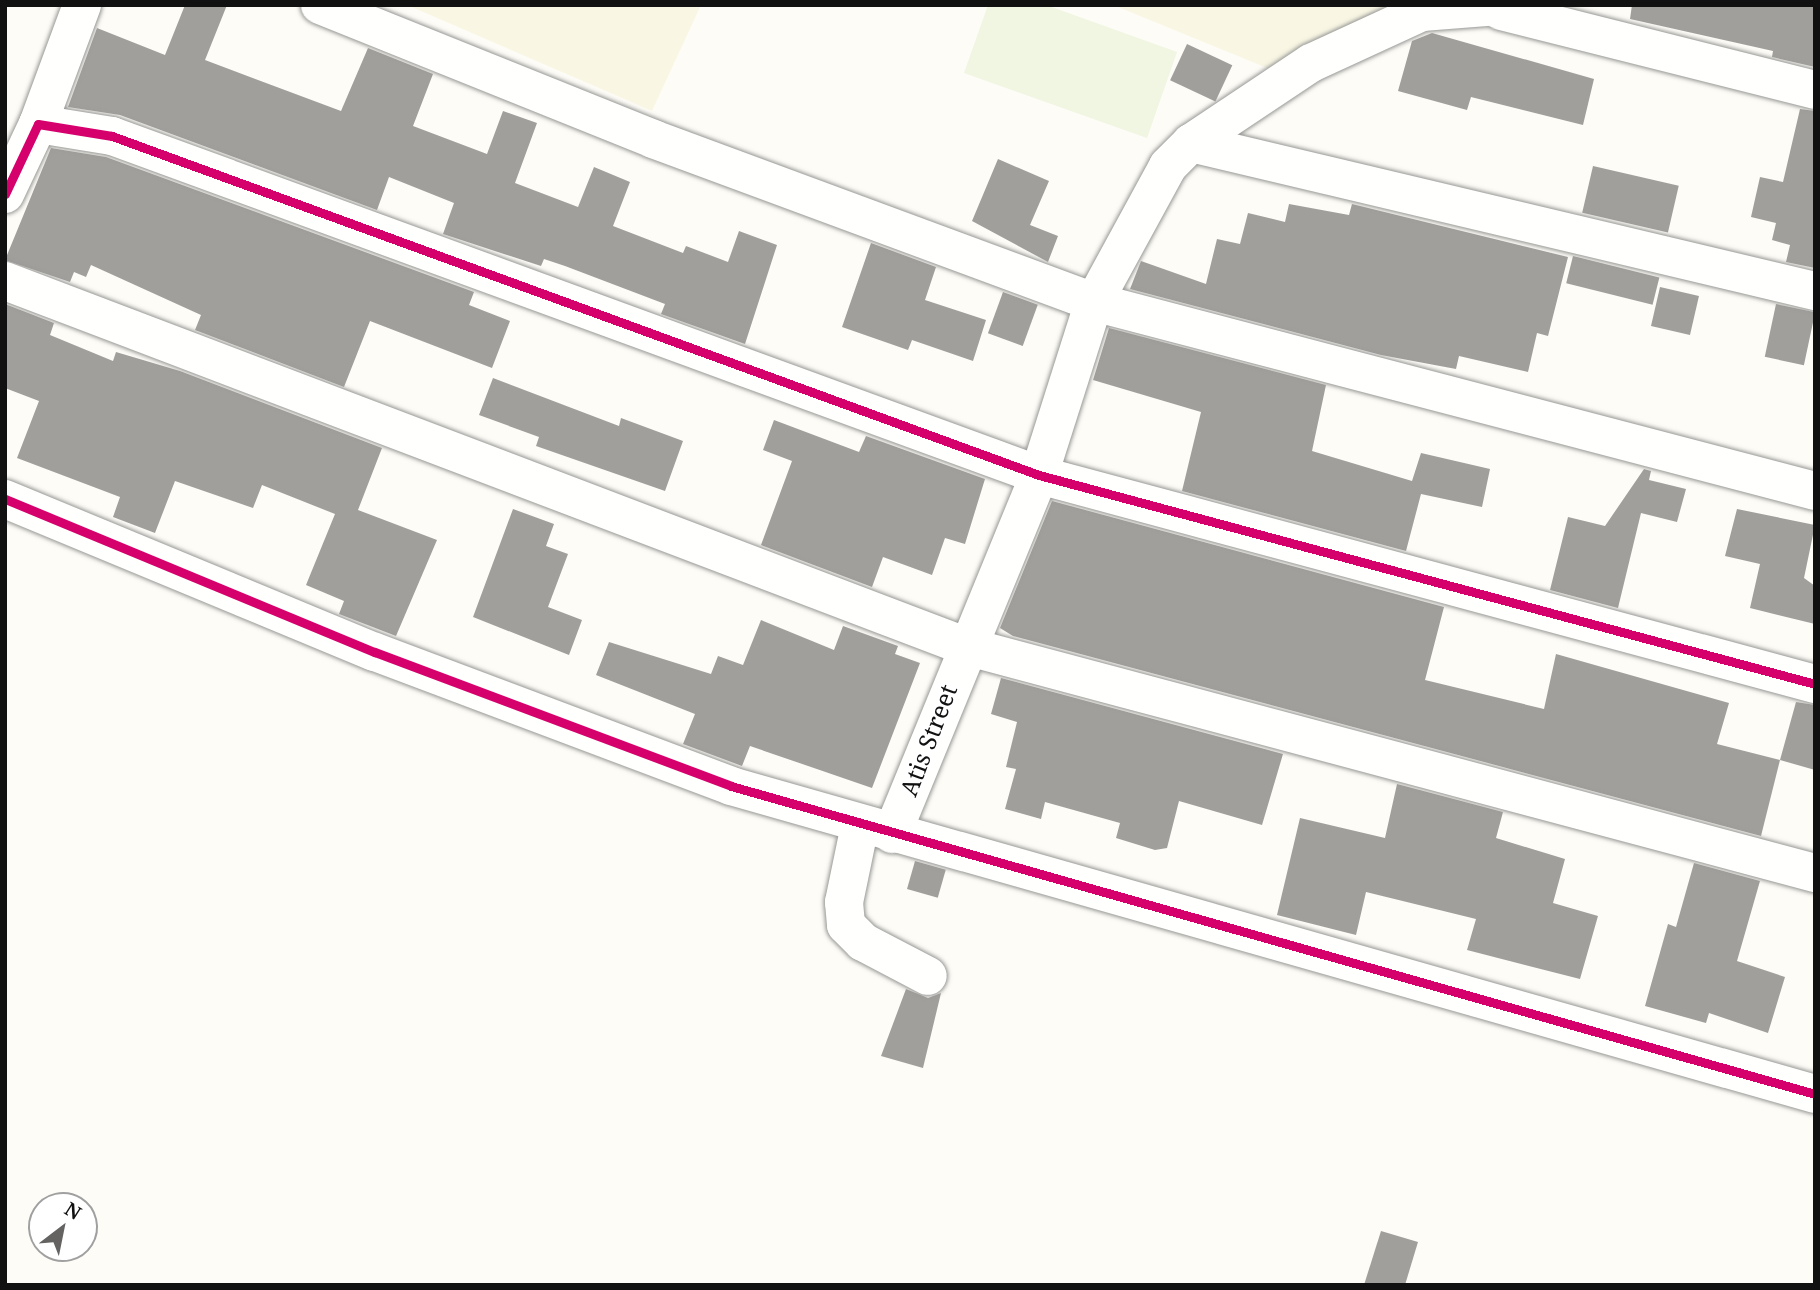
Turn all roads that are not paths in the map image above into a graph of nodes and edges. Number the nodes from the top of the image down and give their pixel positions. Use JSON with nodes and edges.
{"nodes":[{"id":1,"x":82,"y":5,"type":"edge"},
{"id":2,"x":320,"y":5,"type":"edge"},
{"id":3,"x":1506,"y":8,"type":"edge"},
{"id":4,"x":1815,"y":90,"type":"edge"},
{"id":5,"x":38,"y":124,"type":"junction"},
{"id":6,"x":1191,"y":143,"type":"junction"},
{"id":7,"x":5,"y":194,"type":"edge"},
{"id":8,"x":5,"y":281,"type":"edge"},
{"id":9,"x":1815,"y":291,"type":"edge"},
{"id":10,"x":1094,"y":302,"type":"junction"},
{"id":11,"x":1039,"y":475,"type":"junction"},
{"id":12,"x":1815,"y":491,"type":"edge"},
{"id":13,"x":5,"y":499,"type":"edge"},
{"id":14,"x":965,"y":646,"type":"junction"},
{"id":15,"x":1815,"y":684,"type":"edge"},
{"id":16,"x":876,"y":829,"type":"junction"},
{"id":17,"x":1815,"y":873,"type":"edge"},
{"id":18,"x":928,"y":976,"type":"dead end"},
{"id":19,"x":1815,"y":1094,"type":"edge"}],
"edges":[{"from":1,"to":5,"type":"street"},
{"from":2,"to":10,"type":"street"},
{"from":3,"to":4,"type":"street","name":"Atis Street"},
{"from":3,"to":6,"type":"street","name":"Atis Street"},
{"from":5,"to":7,"type":"street"},
{"from":5,"to":11,"type":"street"},
{"from":6,"to":9,"type":"street"},
{"from":6,"to":10,"type":"street","name":"Atis Street"},
{"from":8,"to":14,"type":"street"},
{"from":10,"to":11,"type":"street","name":"Atis Street"},
{"from":10,"to":12,"type":"street"},
{"from":11,"to":14,"type":"street","name":"Atis Street"},
{"from":11,"to":15,"type":"street"},
{"from":13,"to":16,"type":"street"},
{"from":14,"to":16,"type":"street","name":"Atis Street"},
{"from":14,"to":17,"type":"street"},
{"from":16,"to":18,"type":"street","name":"Atis Street"},
{"from":16,"to":19,"type":"street"}]}
